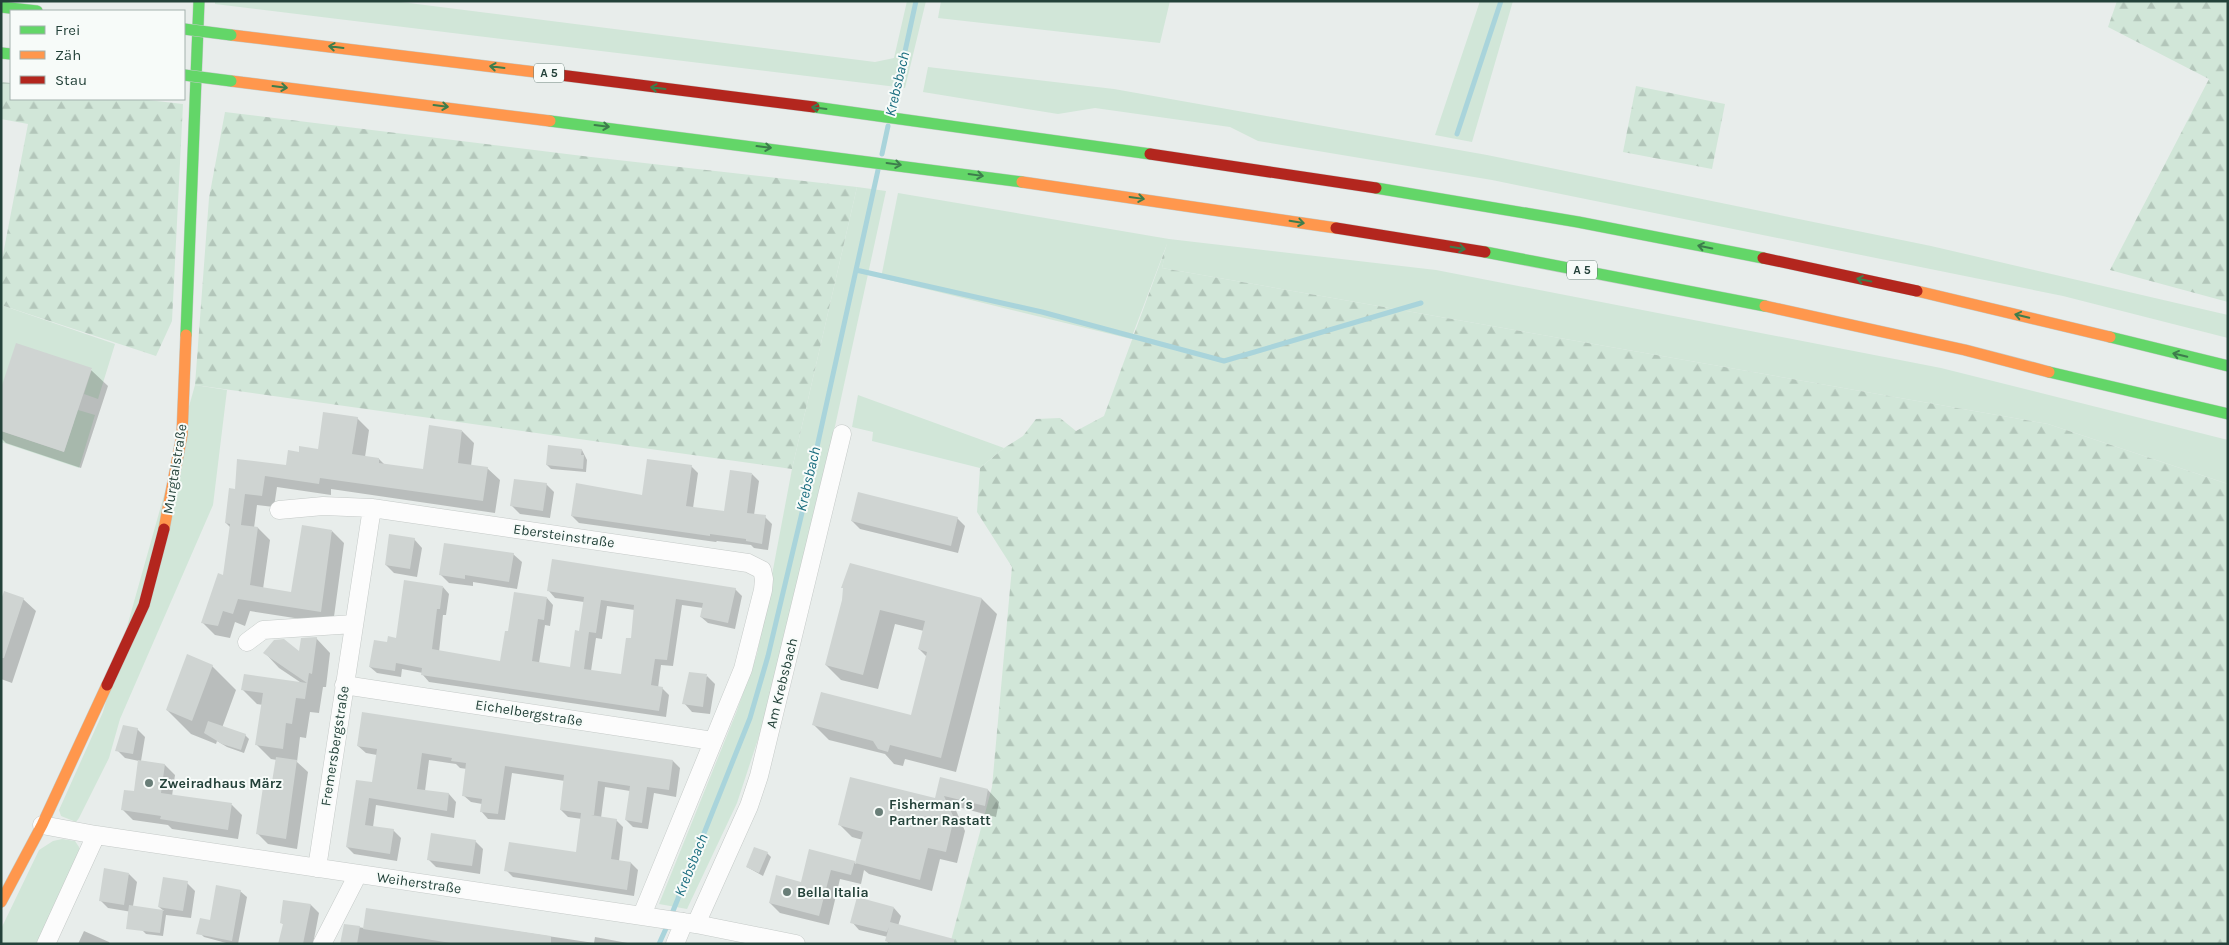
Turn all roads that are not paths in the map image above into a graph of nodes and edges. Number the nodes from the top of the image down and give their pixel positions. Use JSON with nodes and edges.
{"nodes":[{"id":1,"x":199,"y":1,"type":"edge"},
{"id":2,"x":1,"y":7,"type":"edge"},
{"id":3,"x":28,"y":10,"type":"edge"},
{"id":4,"x":185,"y":29,"type":"edge"},
{"id":5,"x":185,"y":75,"type":"edge"},
{"id":6,"x":2228,"y":366,"type":"edge"},
{"id":7,"x":2228,"y":414,"type":"edge"},
{"id":8,"x":842,"y":434,"type":"dead end"},
{"id":9,"x":372,"y":508,"type":"junction"},
{"id":10,"x":280,"y":510,"type":"dead end"},
{"id":11,"x":354,"y":624,"type":"junction"},
{"id":12,"x":247,"y":642,"type":"dead end"},
{"id":13,"x":344,"y":686,"type":"junction"},
{"id":14,"x":713,"y":741,"type":"junction"},
{"id":15,"x":42,"y":825,"type":"junction"},
{"id":16,"x":96,"y":835,"type":"junction"},
{"id":17,"x":317,"y":868,"type":"junction"},
{"id":18,"x":358,"y":874,"type":"junction"},
{"id":19,"x":1,"y":902,"type":"edge"},
{"id":20,"x":642,"y":915,"type":"junction"},
{"id":21,"x":680,"y":921,"type":"junction"},
{"id":22,"x":46,"y":944,"type":"edge"},
{"id":23,"x":322,"y":944,"type":"edge"},
{"id":24,"x":675,"y":944,"type":"edge"},
{"id":25,"x":796,"y":944,"type":"edge"}],
"edges":[{"from":1,"to":15,"type":"main road","name":"Murgtalstraße"},
{"from":2,"to":3,"type":"main road"},
{"from":6,"to":4,"type":"main road","number":"A 5","one_way":true,"bridge":true},
{"from":5,"to":7,"type":"main road","number":"A 5","one_way":true,"bridge":true},
{"from":8,"to":21,"type":"street","name":"Am Krebsbach"},
{"from":9,"to":10,"type":"street"},
{"from":9,"to":11,"type":"street","name":"Fremersbergstraße"},
{"from":9,"to":14,"type":"street","name":"Ebersteinstraße"},
{"from":11,"to":12,"type":"street"},
{"from":11,"to":13,"type":"street","name":"Fremersbergstraße"},
{"from":13,"to":14,"type":"street","name":"Eichelbergstraße"},
{"from":13,"to":17,"type":"street","name":"Fremersbergstraße"},
{"from":14,"to":20,"type":"street"},
{"from":15,"to":16,"type":"street","name":"Weiherstraße"},
{"from":15,"to":19,"type":"main road","name":"Murgtalstraße"},
{"from":16,"to":17,"type":"street","name":"Weiherstraße"},
{"from":16,"to":22,"type":"street"},
{"from":17,"to":18,"type":"street","name":"Weiherstraße"},
{"from":18,"to":20,"type":"street","name":"Weiherstraße"},
{"from":18,"to":23,"type":"street"},
{"from":20,"to":21,"type":"street","name":"Weiherstraße"},
{"from":21,"to":24,"type":"street","name":"Am Krebsbach"},
{"from":21,"to":25,"type":"street","name":"Weiherstraße"}]}
